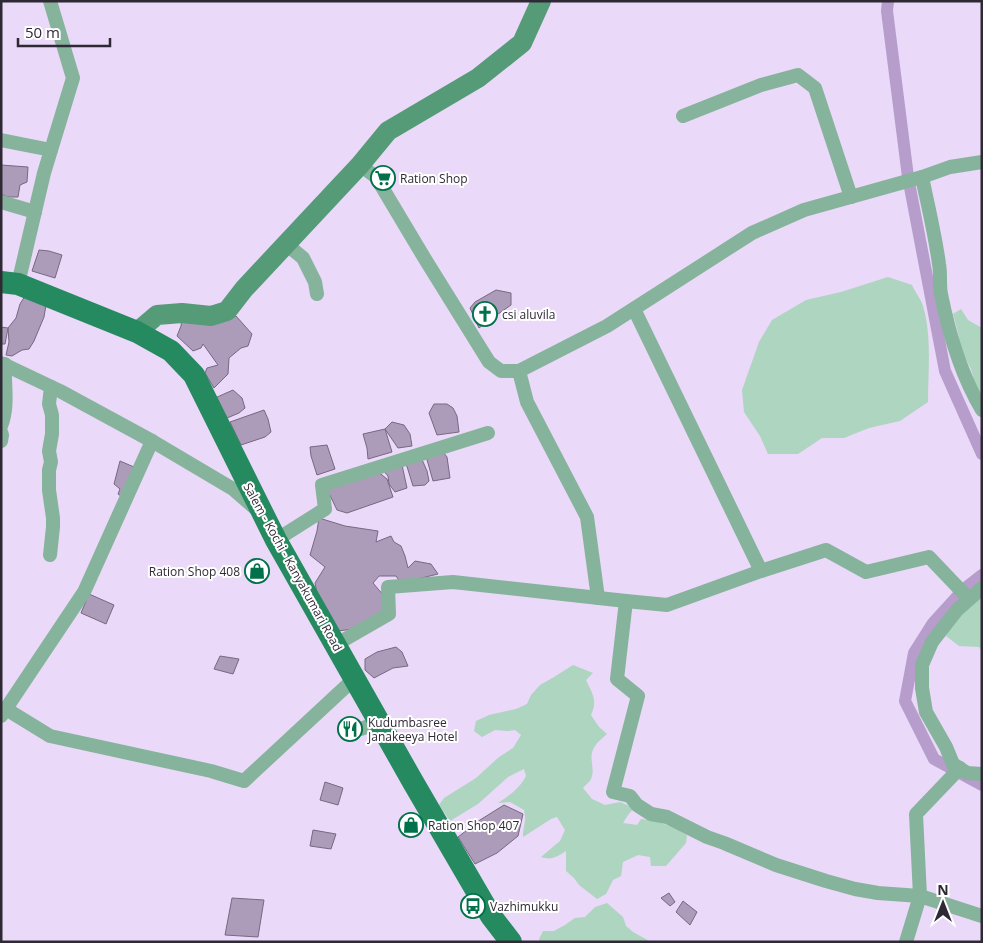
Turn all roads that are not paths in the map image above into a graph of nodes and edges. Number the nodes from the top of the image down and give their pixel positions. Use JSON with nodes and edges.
{"nodes":[{"id":1,"x":50,"y":1,"type":"edge"},
{"id":2,"x":541,"y":1,"type":"edge"},
{"id":3,"x":683,"y":116,"type":"dead end"},
{"id":4,"x":1,"y":140,"type":"edge"},
{"id":5,"x":51,"y":150,"type":"junction"},
{"id":6,"x":982,"y":162,"type":"edge"},
{"id":7,"x":360,"y":166,"type":"junction"},
{"id":8,"x":922,"y":177,"type":"junction"},
{"id":9,"x":851,"y":196,"type":"junction"},
{"id":10,"x":1,"y":202,"type":"edge"},
{"id":11,"x":35,"y":212,"type":"junction"},
{"id":12,"x":286,"y":244,"type":"junction"},
{"id":13,"x":10,"y":283,"type":"edge"},
{"id":14,"x":317,"y":294,"type":"dead end"},
{"id":15,"x":634,"y":309,"type":"junction"},
{"id":16,"x":137,"y":332,"type":"junction"},
{"id":17,"x":3,"y":363,"type":"edge"},
{"id":18,"x":519,"y":371,"type":"junction"},
{"id":19,"x":51,"y":386,"type":"junction"},
{"id":20,"x":982,"y":410,"type":"edge"},
{"id":21,"x":1,"y":426,"type":"edge"},
{"id":22,"x":1,"y":432,"type":"edge"},
{"id":23,"x":488,"y":433,"type":"dead end"},
{"id":24,"x":1,"y":441,"type":"edge"},
{"id":25,"x":152,"y":441,"type":"junction"},
{"id":26,"x":263,"y":515,"type":"junction"},
{"id":27,"x":276,"y":540,"type":"junction"},
{"id":28,"x":50,"y":555,"type":"dead end"},
{"id":29,"x":761,"y":571,"type":"junction"},
{"id":30,"x":982,"y":588,"type":"edge"},
{"id":31,"x":598,"y":598,"type":"junction"},
{"id":32,"x":969,"y":599,"type":"junction"},
{"id":33,"x":626,"y":601,"type":"junction"},
{"id":34,"x":336,"y":645,"type":"junction"},
{"id":35,"x":354,"y":679,"type":"junction"},
{"id":36,"x":4,"y":713,"type":"edge"},
{"id":37,"x":960,"y":768,"type":"junction"},
{"id":38,"x":982,"y":774,"type":"edge"},
{"id":39,"x":920,"y":896,"type":"junction"},
{"id":40,"x":491,"y":916,"type":"junction"},
{"id":41,"x":982,"y":916,"type":"edge"},
{"id":42,"x":493,"y":942,"type":"edge"},
{"id":43,"x":511,"y":942,"type":"edge"},
{"id":44,"x":906,"y":942,"type":"edge"}],
"edges":[{"from":1,"to":5,"type":"street"},
{"from":2,"to":7,"type":"street"},
{"from":3,"to":9,"type":"street"},
{"from":4,"to":5,"type":"street"},
{"from":5,"to":11,"type":"street"},
{"from":6,"to":8,"type":"street"},
{"from":7,"to":12,"type":"street"},
{"from":7,"to":18,"type":"street"},
{"from":8,"to":9,"type":"street"},
{"from":8,"to":20,"type":"street"},
{"from":9,"to":15,"type":"street"},
{"from":10,"to":11,"type":"street"},
{"from":11,"to":13,"type":"street"},
{"from":12,"to":14,"type":"street"},
{"from":12,"to":16,"type":"street"},
{"from":13,"to":16,"type":"main road","name":"Salem - Kochi - Kanyakumari Road"},
{"from":15,"to":18,"type":"street"},
{"from":15,"to":29,"type":"street"},
{"from":16,"to":26,"type":"main road","name":"Salem - Kochi - Kanyakumari Road"},
{"from":17,"to":19,"type":"street"},
{"from":17,"to":21,"type":"street"},
{"from":18,"to":31,"type":"street"},
{"from":19,"to":25,"type":"street"},
{"from":19,"to":28,"type":"street"},
{"from":22,"to":24,"type":"street"},
{"from":23,"to":27,"type":"street"},
{"from":25,"to":26,"type":"street"},
{"from":25,"to":36,"type":"street"},
{"from":26,"to":27,"type":"main road","name":"Salem - Kochi - Kanyakumari Road"},
{"from":27,"to":34,"type":"main road","name":"Salem - Kochi - Kanyakumari Road"},
{"from":29,"to":32,"type":"street"},
{"from":29,"to":33,"type":"street"},
{"from":30,"to":32,"type":"street"},
{"from":31,"to":33,"type":"street"},
{"from":31,"to":34,"type":"street"},
{"from":32,"to":37,"type":"street"},
{"from":33,"to":39,"type":"street"},
{"from":34,"to":35,"type":"main road","name":"Salem - Kochi - Kanyakumari Road"},
{"from":35,"to":36,"type":"street"},
{"from":35,"to":40,"type":"main road","name":"Salem - Kochi - Kanyakumari Road"},
{"from":37,"to":38,"type":"street"},
{"from":37,"to":39,"type":"street"},
{"from":39,"to":41,"type":"street"},
{"from":39,"to":44,"type":"street"},
{"from":40,"to":42,"type":"main road"},
{"from":40,"to":43,"type":"main road","name":"Salem - Kochi - Kanyakumari Road"}]}
